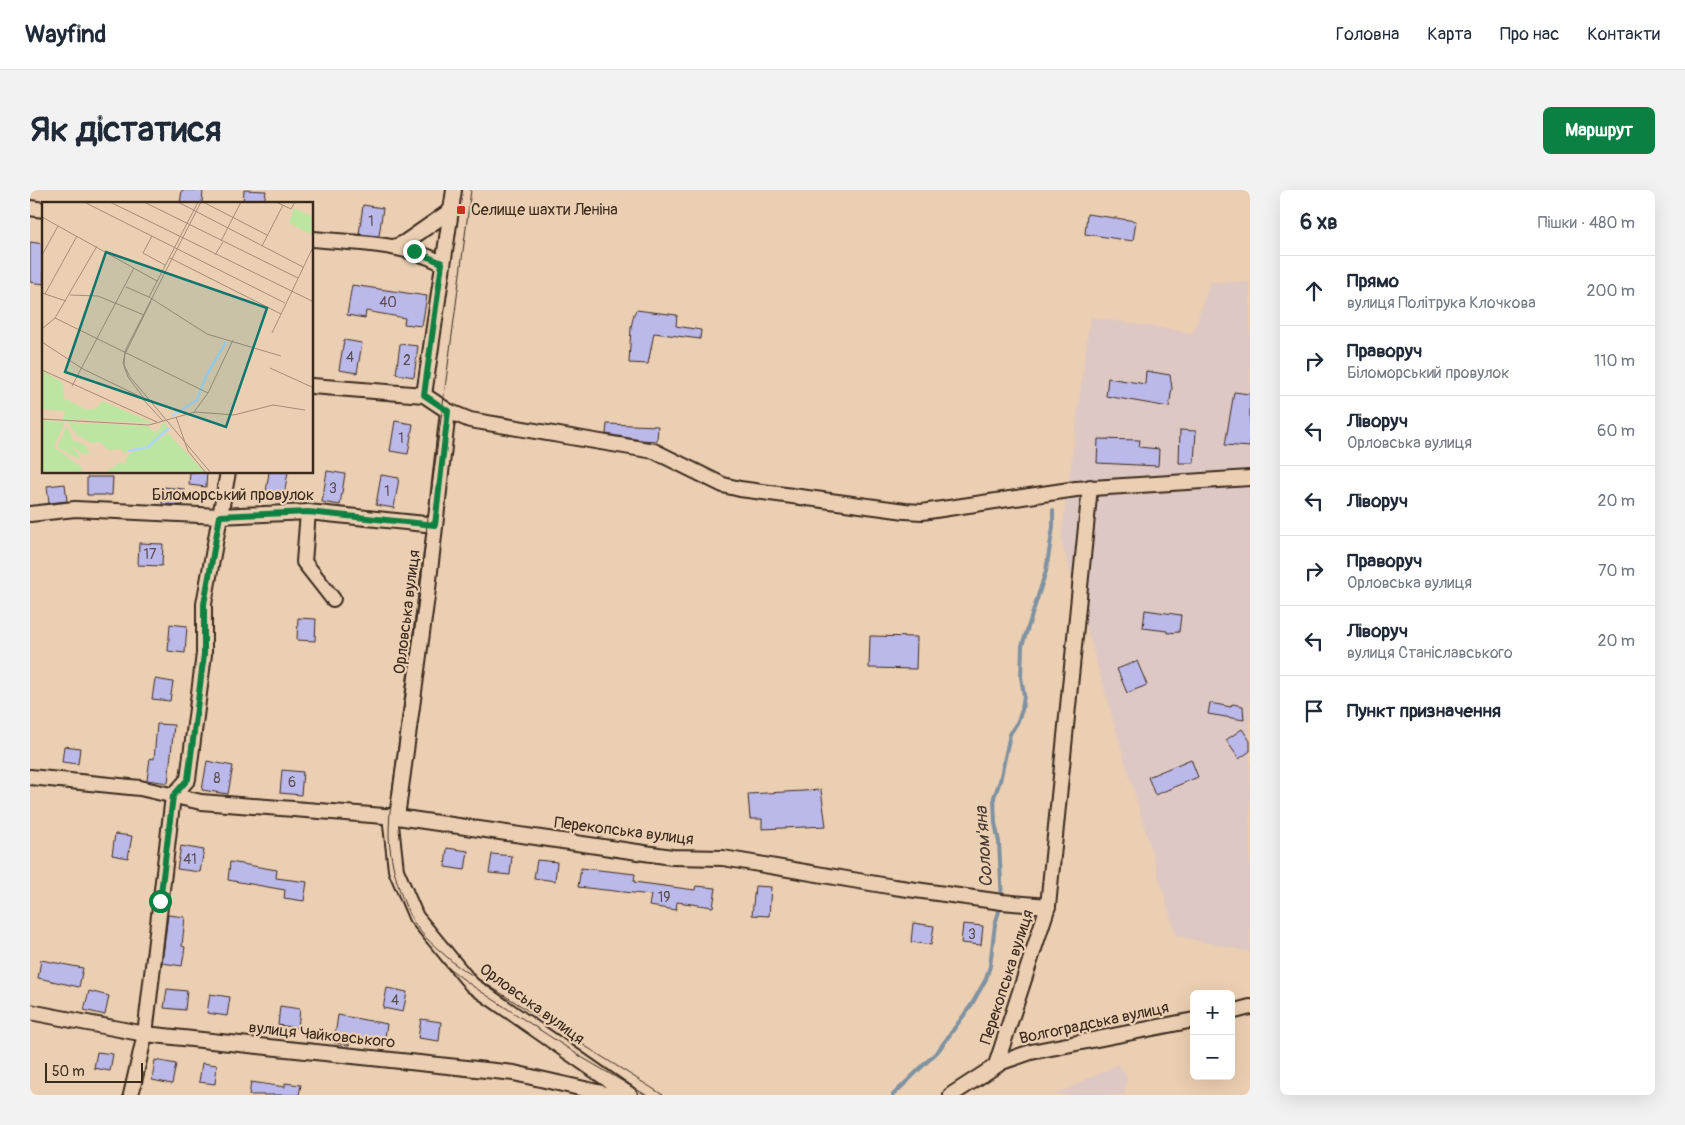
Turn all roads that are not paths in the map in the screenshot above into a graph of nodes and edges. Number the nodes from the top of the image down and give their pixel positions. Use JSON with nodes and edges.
{"nodes":[{"id":1,"x":454,"y":190,"type":"edge"},
{"id":2,"x":450,"y":211,"type":"junction"},
{"id":3,"x":314,"y":239,"type":"edge"},
{"id":4,"x":394,"y":247,"type":"junction"},
{"id":5,"x":442,"y":263,"type":"junction"},
{"id":6,"x":314,"y":386,"type":"edge"},
{"id":7,"x":424,"y":395,"type":"junction"},
{"id":8,"x":448,"y":411,"type":"junction"},
{"id":9,"x":228,"y":474,"type":"edge"},
{"id":10,"x":1250,"y":478,"type":"edge"},
{"id":11,"x":1090,"y":487,"type":"junction"},
{"id":12,"x":308,"y":512,"type":"junction"},
{"id":13,"x":30,"y":514,"type":"edge"},
{"id":14,"x":220,"y":516,"type":"junction"},
{"id":15,"x":435,"y":525,"type":"junction"},
{"id":16,"x":333,"y":599,"type":"dead end"},
{"id":17,"x":30,"y":777,"type":"edge"},
{"id":18,"x":173,"y":796,"type":"junction"},
{"id":19,"x":394,"y":816,"type":"junction"},
{"id":20,"x":1048,"y":906,"type":"junction"},
{"id":21,"x":1250,"y":1007,"type":"edge"},
{"id":22,"x":1235,"y":1011,"type":"edge"},
{"id":23,"x":30,"y":1012,"type":"edge"},
{"id":24,"x":1190,"y":1021,"type":"edge"},
{"id":25,"x":145,"y":1034,"type":"junction"},
{"id":26,"x":996,"y":1065,"type":"junction"},
{"id":27,"x":131,"y":1095,"type":"edge"},
{"id":28,"x":611,"y":1095,"type":"edge"},
{"id":29,"x":630,"y":1095,"type":"edge"},
{"id":30,"x":951,"y":1095,"type":"edge"}],
"edges":[{"from":1,"to":2,"type":"street"},
{"from":2,"to":4,"type":"street"},
{"from":2,"to":5,"type":"street"},
{"from":3,"to":4,"type":"street"},
{"from":4,"to":5,"type":"street"},
{"from":5,"to":7,"type":"street"},
{"from":6,"to":7,"type":"street"},
{"from":7,"to":8,"type":"street"},
{"from":8,"to":11,"type":"street"},
{"from":8,"to":15,"type":"street","name":"Орловська вулиця"},
{"from":9,"to":14,"type":"street"},
{"from":10,"to":11,"type":"street"},
{"from":11,"to":20,"type":"street"},
{"from":12,"to":14,"type":"street","name":"Біломорський провулок"},
{"from":12,"to":15,"type":"street","name":"Біломорський провулок"},
{"from":12,"to":16,"type":"street"},
{"from":13,"to":14,"type":"street","name":"Біломорський провулок"},
{"from":14,"to":18,"type":"street"},
{"from":15,"to":19,"type":"street","name":"Орловська вулиця"},
{"from":17,"to":18,"type":"street","name":"Перекопська вулиця"},
{"from":18,"to":19,"type":"street","name":"Перекопська вулиця"},
{"from":18,"to":25,"type":"street"},
{"from":19,"to":20,"type":"street","name":"Перекопська вулиця"},
{"from":19,"to":29,"type":"street","name":"Орловська вулиця"},
{"from":20,"to":26,"type":"street","name":"Перекопська вулиця"},
{"from":21,"to":22,"type":"street"},
{"from":23,"to":25,"type":"street","name":"вулиця Чайковського"},
{"from":24,"to":26,"type":"street","name":"Волгоградська вулиця"},
{"from":25,"to":27,"type":"street"},
{"from":25,"to":28,"type":"street","name":"вулиця Чайковського"},
{"from":26,"to":30,"type":"street","name":"Волгоградська вулиця"}]}
